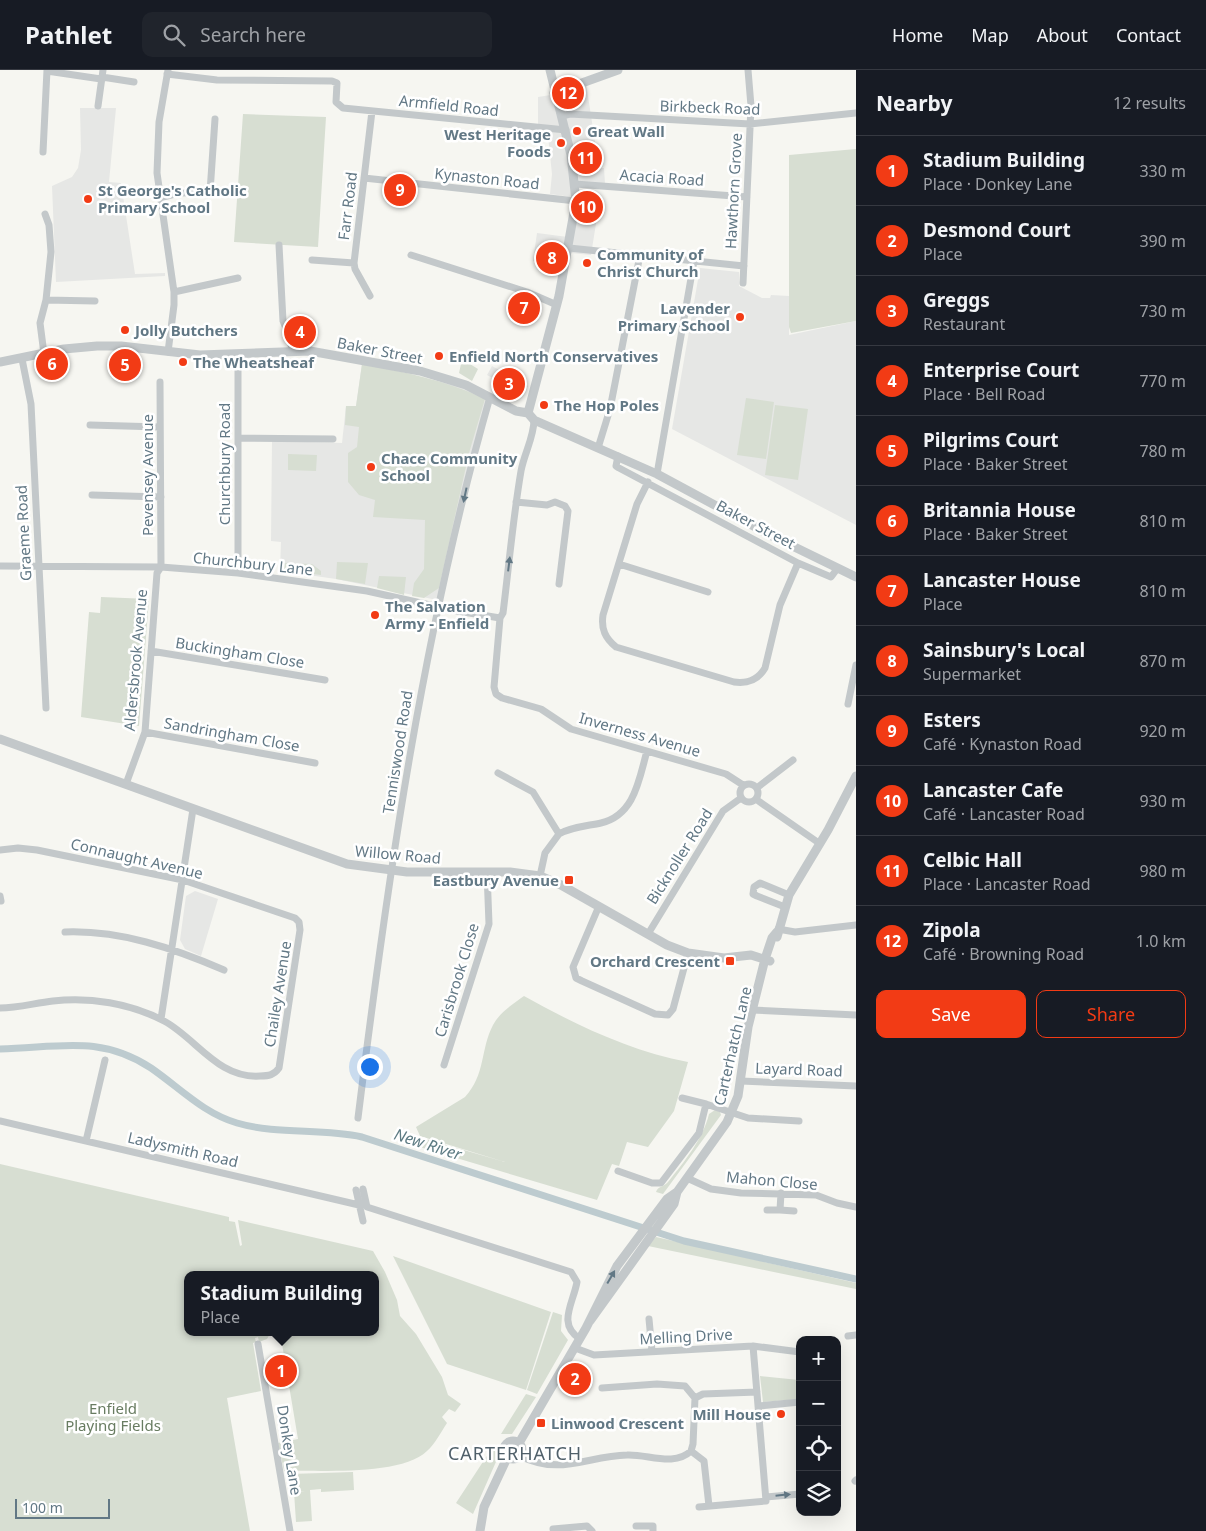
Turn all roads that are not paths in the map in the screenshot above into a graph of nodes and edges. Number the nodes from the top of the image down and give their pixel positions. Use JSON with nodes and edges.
{"nodes":[{"id":1,"x":550,"y":70,"type":"edge"},
{"id":2,"x":618,"y":70,"type":"edge"},
{"id":3,"x":748,"y":70,"type":"edge"},
{"id":4,"x":47,"y":71,"type":"edge"},
{"id":5,"x":167,"y":72,"type":"edge"},
{"id":6,"x":102,"y":75,"type":"edge"},
{"id":7,"x":134,"y":82,"type":"dead end"},
{"id":8,"x":554,"y":93,"type":"junction"},
{"id":9,"x":98,"y":106,"type":"dead end"},
{"id":10,"x":372,"y":111,"type":"junction"},
{"id":11,"x":856,"y":114,"type":"edge"},
{"id":12,"x":562,"y":116,"type":"junction"},
{"id":13,"x":215,"y":118,"type":"dead end"},
{"id":14,"x":750,"y":124,"type":"junction"},
{"id":15,"x":566,"y":130,"type":"junction"},
{"id":16,"x":43,"y":152,"type":"dead end"},
{"id":17,"x":364,"y":178,"type":"junction"},
{"id":18,"x":576,"y":184,"type":"junction"},
{"id":19,"x":210,"y":192,"type":"junction"},
{"id":20,"x":236,"y":192,"type":"dead end"},
{"id":21,"x":747,"y":197,"type":"junction"},
{"id":22,"x":159,"y":198,"type":"junction"},
{"id":23,"x":576,"y":201,"type":"junction"},
{"id":24,"x":45,"y":214,"type":"dead end"},
{"id":25,"x":280,"y":244,"type":"dead end"},
{"id":26,"x":570,"y":248,"type":"junction"},
{"id":27,"x":410,"y":255,"type":"dead end"},
{"id":28,"x":640,"y":255,"type":"junction"},
{"id":29,"x":312,"y":260,"type":"dead end"},
{"id":30,"x":694,"y":261,"type":"junction"},
{"id":31,"x":354,"y":263,"type":"junction"},
{"id":32,"x":744,"y":266,"type":"junction"},
{"id":33,"x":238,"y":278,"type":"dead end"},
{"id":34,"x":743,"y":283,"type":"dead end"},
{"id":35,"x":174,"y":292,"type":"junction"},
{"id":36,"x":370,"y":296,"type":"dead end"},
{"id":37,"x":46,"y":300,"type":"junction"},
{"id":38,"x":95,"y":301,"type":"dead end"},
{"id":39,"x":557,"y":305,"type":"junction"},
{"id":40,"x":292,"y":351,"type":"junction"},
{"id":41,"x":168,"y":352,"type":"junction"},
{"id":42,"x":44,"y":354,"type":"junction"},
{"id":43,"x":238,"y":354,"type":"junction"},
{"id":44,"x":22,"y":358,"type":"junction"},
{"id":45,"x":0,"y":362,"type":"edge"},
{"id":46,"x":160,"y":382,"type":"dead end"},
{"id":47,"x":490,"y":397,"type":"junction"},
{"id":48,"x":531,"y":416,"type":"junction"},
{"id":49,"x":90,"y":425,"type":"dead end"},
{"id":50,"x":160,"y":428,"type":"junction"},
{"id":51,"x":238,"y":438,"type":"junction"},
{"id":52,"x":333,"y":439,"type":"dead end"},
{"id":53,"x":598,"y":448,"type":"junction"},
{"id":54,"x":618,"y":456,"type":"junction"},
{"id":55,"x":657,"y":474,"type":"junction"},
{"id":56,"x":648,"y":482,"type":"junction"},
{"id":57,"x":92,"y":495,"type":"dead end"},
{"id":58,"x":161,"y":497,"type":"junction"},
{"id":59,"x":516,"y":502,"type":"junction"},
{"id":60,"x":798,"y":562,"type":"junction"},
{"id":61,"x":619,"y":564,"type":"junction"},
{"id":62,"x":0,"y":566,"type":"edge"},
{"id":63,"x":38,"y":566,"type":"junction"},
{"id":64,"x":161,"y":567,"type":"junction"},
{"id":65,"x":837,"y":569,"type":"junction"},
{"id":66,"x":238,"y":574,"type":"junction"},
{"id":67,"x":856,"y":578,"type":"edge"},
{"id":68,"x":559,"y":584,"type":"dead end"},
{"id":69,"x":708,"y":592,"type":"dead end"},
{"id":70,"x":439,"y":607,"type":"junction"},
{"id":71,"x":502,"y":615,"type":"junction"},
{"id":72,"x":151,"y":651,"type":"junction"},
{"id":73,"x":856,"y":665,"type":"edge"},
{"id":74,"x":326,"y":680,"type":"dead end"},
{"id":75,"x":848,"y":704,"type":"dead end"},
{"id":76,"x":46,"y":708,"type":"dead end"},
{"id":77,"x":145,"y":732,"type":"junction"},
{"id":78,"x":0,"y":739,"type":"edge"},
{"id":79,"x":647,"y":751,"type":"junction"},
{"id":80,"x":793,"y":760,"type":"dead end"},
{"id":81,"x":315,"y":763,"type":"dead end"},
{"id":82,"x":498,"y":773,"type":"dead end"},
{"id":83,"x":856,"y":776,"type":"edge"},
{"id":84,"x":126,"y":784,"type":"junction"},
{"id":85,"x":743,"y":785,"type":"junction"},
{"id":86,"x":758,"y":787,"type":"junction"},
{"id":87,"x":741,"y":798,"type":"junction"},
{"id":88,"x":757,"y":800,"type":"junction"},
{"id":89,"x":193,"y":809,"type":"junction"},
{"id":90,"x":831,"y":821,"type":"junction"},
{"id":91,"x":559,"y":834,"type":"junction"},
{"id":92,"x":816,"y":841,"type":"junction"},
{"id":93,"x":0,"y":850,"type":"edge"},
{"id":94,"x":806,"y":866,"type":"junction"},
{"id":95,"x":392,"y":870,"type":"junction"},
{"id":96,"x":487,"y":872,"type":"junction"},
{"id":97,"x":540,"y":876,"type":"junction"},
{"id":98,"x":183,"y":880,"type":"junction"},
{"id":99,"x":789,"y":895,"type":"junction"},
{"id":100,"x":0,"y":896,"type":"edge"},
{"id":101,"x":1,"y":901,"type":"edge"},
{"id":102,"x":598,"y":906,"type":"junction"},
{"id":103,"x":784,"y":908,"type":"junction"},
{"id":104,"x":295,"y":918,"type":"joint"},
{"id":105,"x":856,"y":926,"type":"edge"},
{"id":106,"x":777,"y":930,"type":"junction"},
{"id":107,"x":64,"y":932,"type":"dead end"},
{"id":108,"x":648,"y":934,"type":"junction"},
{"id":109,"x":173,"y":949,"type":"junction"},
{"id":110,"x":688,"y":954,"type":"junction"},
{"id":111,"x":768,"y":960,"type":"junction"},
{"id":112,"x":224,"y":970,"type":"dead end"},
{"id":113,"x":0,"y":1008,"type":"edge"},
{"id":114,"x":752,"y":1010,"type":"junction"},
{"id":115,"x":856,"y":1015,"type":"edge"},
{"id":116,"x":161,"y":1019,"type":"junction"},
{"id":117,"x":105,"y":1060,"type":"dead end"},
{"id":118,"x":444,"y":1065,"type":"dead end"},
{"id":119,"x":742,"y":1081,"type":"junction"},
{"id":120,"x":856,"y":1086,"type":"edge"},
{"id":121,"x":682,"y":1098,"type":"dead end"},
{"id":122,"x":706,"y":1104,"type":"junction"},
{"id":123,"x":732,"y":1112,"type":"junction"},
{"id":124,"x":358,"y":1118,"type":"dead end"},
{"id":125,"x":0,"y":1121,"type":"edge"},
{"id":126,"x":799,"y":1121,"type":"dead end"},
{"id":127,"x":86,"y":1141,"type":"junction"},
{"id":128,"x":618,"y":1171,"type":"dead end"},
{"id":129,"x":687,"y":1178,"type":"junction"},
{"id":130,"x":781,"y":1193,"type":"junction"},
{"id":131,"x":359,"y":1205,"type":"junction"},
{"id":132,"x":856,"y":1207,"type":"edge"},
{"id":133,"x":767,"y":1210,"type":"dead end"},
{"id":134,"x":780,"y":1210,"type":"junction"},
{"id":135,"x":794,"y":1211,"type":"dead end"},
{"id":136,"x":363,"y":1220,"type":"dead end"},
{"id":137,"x":649,"y":1319,"type":"dead end"},
{"id":138,"x":580,"y":1339,"type":"junction"},
{"id":139,"x":258,"y":1344,"type":"dead end"},
{"id":140,"x":753,"y":1346,"type":"junction"},
{"id":141,"x":574,"y":1348,"type":"junction"},
{"id":142,"x":652,"y":1351,"type":"junction"},
{"id":143,"x":796,"y":1351,"type":"edge"},
{"id":144,"x":602,"y":1388,"type":"dead end"},
{"id":145,"x":757,"y":1392,"type":"junction"},
{"id":146,"x":695,"y":1398,"type":"junction"},
{"id":147,"x":796,"y":1402,"type":"edge"},
{"id":148,"x":758,"y":1406,"type":"junction"},
{"id":149,"x":519,"y":1443,"type":"junction"},
{"id":150,"x":691,"y":1451,"type":"junction"},
{"id":151,"x":520,"y":1456,"type":"junction"},
{"id":152,"x":508,"y":1458,"type":"junction"},
{"id":153,"x":796,"y":1494,"type":"edge"},
{"id":154,"x":766,"y":1497,"type":"junction"},
{"id":155,"x":709,"y":1506,"type":"junction"},
{"id":156,"x":699,"y":1507,"type":"dead end"},
{"id":157,"x":636,"y":1526,"type":"dead end"},
{"id":158,"x":553,"y":1529,"type":"dead end"},
{"id":159,"x":290,"y":1531,"type":"edge"},
{"id":160,"x":480,"y":1531,"type":"edge"},
{"id":161,"x":592,"y":1531,"type":"edge"},
{"id":162,"x":654,"y":1531,"type":"edge"}],
"edges":[{"from":1,"to":8,"type":"street"},
{"from":2,"to":8,"type":"street"},
{"from":3,"to":14,"type":"street","name":"Hawthorn Grove"},
{"from":4,"to":6,"type":"street"},
{"from":4,"to":16,"type":"street"},
{"from":5,"to":10,"type":"street","name":"Armfield Road"},
{"from":5,"to":22,"type":"street"},
{"from":6,"to":7,"type":"street"},
{"from":6,"to":9,"type":"street"},
{"from":8,"to":12,"type":"street"},
{"from":10,"to":15,"type":"street","name":"Armfield Road"},
{"from":10,"to":17,"type":"street","name":"Farr Road"},
{"from":11,"to":14,"type":"street","name":"Birkbeck Road"},
{"from":12,"to":14,"type":"street","name":"Birkbeck Road"},
{"from":12,"to":15,"type":"street"},
{"from":13,"to":19,"type":"street"},
{"from":14,"to":21,"type":"street","name":"Hawthorn Grove"},
{"from":15,"to":18,"type":"street"},
{"from":17,"to":23,"type":"street","name":"Kynaston Road"},
{"from":17,"to":31,"type":"street","name":"Farr Road"},
{"from":18,"to":21,"type":"street","name":"Acacia Road"},
{"from":18,"to":23,"type":"street"},
{"from":19,"to":20,"type":"street"},
{"from":19,"to":22,"type":"street"},
{"from":21,"to":32,"type":"street","name":"Hawthorn Grove"},
{"from":22,"to":35,"type":"street"},
{"from":23,"to":26,"type":"street"},
{"from":24,"to":37,"type":"street"},
{"from":25,"to":40,"type":"street"},
{"from":26,"to":28,"type":"street"},
{"from":26,"to":39,"type":"street"},
{"from":27,"to":39,"type":"street"},
{"from":28,"to":30,"type":"street"},
{"from":28,"to":53,"type":"street"},
{"from":29,"to":31,"type":"street","name":"Farr Road"},
{"from":30,"to":32,"type":"street"},
{"from":30,"to":55,"type":"street"},
{"from":31,"to":36,"type":"street"},
{"from":32,"to":34,"type":"street","name":"Hawthorn Grove"},
{"from":33,"to":35,"type":"street"},
{"from":35,"to":41,"type":"street"},
{"from":37,"to":38,"type":"street"},
{"from":37,"to":42,"type":"street"},
{"from":39,"to":48,"type":"street"},
{"from":40,"to":43,"type":"street","name":"Baker Street"},
{"from":40,"to":47,"type":"street","name":"Baker Street"},
{"from":41,"to":42,"type":"street","name":"Baker Street"},
{"from":41,"to":43,"type":"street","name":"Baker Street"},
{"from":42,"to":44,"type":"street","name":"Baker Street"},
{"from":43,"to":51,"type":"street","name":"Churchbury Road"},
{"from":44,"to":45,"type":"street","name":"Baker Street"},
{"from":44,"to":63,"type":"street","name":"Graeme Road"},
{"from":46,"to":50,"type":"street","name":"Pevensey Avenue"},
{"from":47,"to":48,"type":"street","name":"Baker Street"},
{"from":47,"to":70,"type":"street","name":"Tenniswood Road","one_way":true},
{"from":48,"to":53,"type":"street","name":"Baker Street"},
{"from":48,"to":59,"type":"street"},
{"from":49,"to":50,"type":"street"},
{"from":50,"to":58,"type":"street","name":"Pevensey Avenue"},
{"from":51,"to":52,"type":"street"},
{"from":51,"to":66,"type":"street","name":"Churchbury Road"},
{"from":53,"to":54,"type":"street","name":"Baker Street"},
{"from":54,"to":55,"type":"street","name":"Baker Street"},
{"from":54,"to":56,"type":"street","name":"Baker Street"},
{"from":55,"to":65,"type":"street","name":"Baker Street"},
{"from":56,"to":60,"type":"street","name":"Baker Street"},
{"from":56,"to":61,"type":"street"},
{"from":57,"to":58,"type":"street"},
{"from":58,"to":64,"type":"street","name":"Pevensey Avenue"},
{"from":59,"to":68,"type":"street"},
{"from":71,"to":59,"type":"street","one_way":true},
{"from":60,"to":61,"type":"street"},
{"from":60,"to":65,"type":"street","name":"Baker Street"},
{"from":61,"to":69,"type":"street"},
{"from":62,"to":63,"type":"street","name":"Churchbury Lane"},
{"from":63,"to":64,"type":"street","name":"Churchbury Lane"},
{"from":63,"to":76,"type":"street","name":"Graeme Road"},
{"from":64,"to":66,"type":"street","name":"Churchbury Lane"},
{"from":64,"to":72,"type":"street","name":"Aldersbrook Avenue"},
{"from":65,"to":67,"type":"street","name":"Baker Street"},
{"from":66,"to":70,"type":"street","name":"Churchbury Lane"},
{"from":70,"to":71,"type":"street","name":"Churchbury Lane"},
{"from":70,"to":95,"type":"street","name":"Tenniswood Road"},
{"from":71,"to":79,"type":"street","name":"Inverness Avenue"},
{"from":72,"to":74,"type":"street","name":"Buckingham Close"},
{"from":72,"to":77,"type":"street","name":"Aldersbrook Avenue"},
{"from":73,"to":75,"type":"street"},
{"from":77,"to":81,"type":"street","name":"Sandringham Close"},
{"from":77,"to":84,"type":"street","name":"Aldersbrook Avenue"},
{"from":78,"to":84,"type":"street","name":"Willow Road"},
{"from":79,"to":85,"type":"street","name":"Inverness Avenue"},
{"from":79,"to":91,"type":"street"},
{"from":80,"to":86,"type":"street"},
{"from":82,"to":91,"type":"street"},
{"from":83,"to":90,"type":"street"},
{"from":84,"to":89,"type":"street","name":"Willow Road"},
{"from":85,"to":86,"type":"street","name":"Inverness Avenue"},
{"from":85,"to":87,"type":"street"},
{"from":86,"to":88,"type":"street"},
{"from":87,"to":88,"type":"street"},
{"from":87,"to":108,"type":"street","name":"Bicknoller Road"},
{"from":88,"to":92,"type":"street"},
{"from":89,"to":95,"type":"street","name":"Willow Road"},
{"from":89,"to":98,"type":"street"},
{"from":90,"to":92,"type":"street"},
{"from":90,"to":94,"type":"street"},
{"from":91,"to":97,"type":"street"},
{"from":92,"to":94,"type":"street"},
{"from":93,"to":98,"type":"street","name":"Connaught Avenue"},
{"from":94,"to":99,"type":"street","name":"Carterhatch Lane"},
{"from":95,"to":96,"type":"street","name":"Willow Road"},
{"from":95,"to":124,"type":"street","name":"Tenniswood Road"},
{"from":96,"to":97,"type":"street","name":"Willow Road"},
{"from":96,"to":118,"type":"street","name":"Carisbrook Close"},
{"from":97,"to":102,"type":"street","name":"Willow Road"},
{"from":98,"to":104,"type":"street","name":"Connaught Avenue"},
{"from":98,"to":109,"type":"street"},
{"from":99,"to":103,"type":"street","name":"Carterhatch Lane"},
{"from":99,"to":103,"type":"street"},
{"from":100,"to":101,"type":"street"},
{"from":102,"to":108,"type":"street","name":"Willow Road"},
{"from":102,"to":110,"type":"street"},
{"from":103,"to":106,"type":"street","name":"Carterhatch Lane"},
{"from":104,"to":116,"type":"street","name":"Chailey Avenue"},
{"from":105,"to":106,"type":"street"},
{"from":106,"to":111,"type":"street","name":"Carterhatch Lane"},
{"from":107,"to":109,"type":"street"},
{"from":108,"to":110,"type":"street","name":"Willow Road"},
{"from":109,"to":112,"type":"street"},
{"from":109,"to":116,"type":"street"},
{"from":110,"to":111,"type":"street","name":"Willow Road"},
{"from":111,"to":114,"type":"street","name":"Carterhatch Lane"},
{"from":113,"to":116,"type":"street"},
{"from":114,"to":115,"type":"street"},
{"from":114,"to":119,"type":"street","name":"Carterhatch Lane"},
{"from":117,"to":127,"type":"street"},
{"from":119,"to":120,"type":"street","name":"Layard Road"},
{"from":119,"to":123,"type":"street","name":"Carterhatch Lane"},
{"from":121,"to":122,"type":"street"},
{"from":122,"to":123,"type":"street"},
{"from":122,"to":128,"type":"street"},
{"from":123,"to":126,"type":"street"},
{"from":123,"to":129,"type":"street","name":"Carterhatch Lane"},
{"from":125,"to":127,"type":"street","name":"Ladysmith Road"},
{"from":127,"to":131,"type":"street","name":"Ladysmith Road"},
{"from":129,"to":130,"type":"street","name":"Mahon Close"},
{"from":129,"to":138,"type":"street","name":"Carterhatch Lane"},
{"from":130,"to":132,"type":"street","name":"Mahon Close"},
{"from":130,"to":134,"type":"street"},
{"from":131,"to":136,"type":"street"},
{"from":131,"to":138,"type":"street"},
{"from":133,"to":134,"type":"street"},
{"from":134,"to":135,"type":"street"},
{"from":137,"to":142,"type":"street"},
{"from":138,"to":141,"type":"street","name":"Carterhatch Lane"},
{"from":139,"to":159,"type":"street","name":"Donkey Lane"},
{"from":140,"to":142,"type":"street","name":"Melling Drive"},
{"from":140,"to":143,"type":"street","name":"Melling Drive"},
{"from":140,"to":145,"type":"street"},
{"from":141,"to":142,"type":"street","name":"Melling Drive"},
{"from":141,"to":149,"type":"street","name":"Carterhatch Lane"},
{"from":144,"to":146,"type":"street"},
{"from":145,"to":146,"type":"street"},
{"from":145,"to":148,"type":"street"},
{"from":146,"to":150,"type":"street"},
{"from":147,"to":148,"type":"street"},
{"from":148,"to":154,"type":"street"},
{"from":149,"to":151,"type":"street"},
{"from":149,"to":152,"type":"street","name":"Carterhatch Lane"},
{"from":150,"to":151,"type":"street"},
{"from":150,"to":155,"type":"street"},
{"from":151,"to":152,"type":"street"},
{"from":152,"to":160,"type":"street","name":"Carterhatch Lane"},
{"from":154,"to":153,"type":"street","one_way":true},
{"from":154,"to":155,"type":"street"},
{"from":155,"to":156,"type":"street"},
{"from":157,"to":162,"type":"street"},
{"from":158,"to":161,"type":"street"}]}
